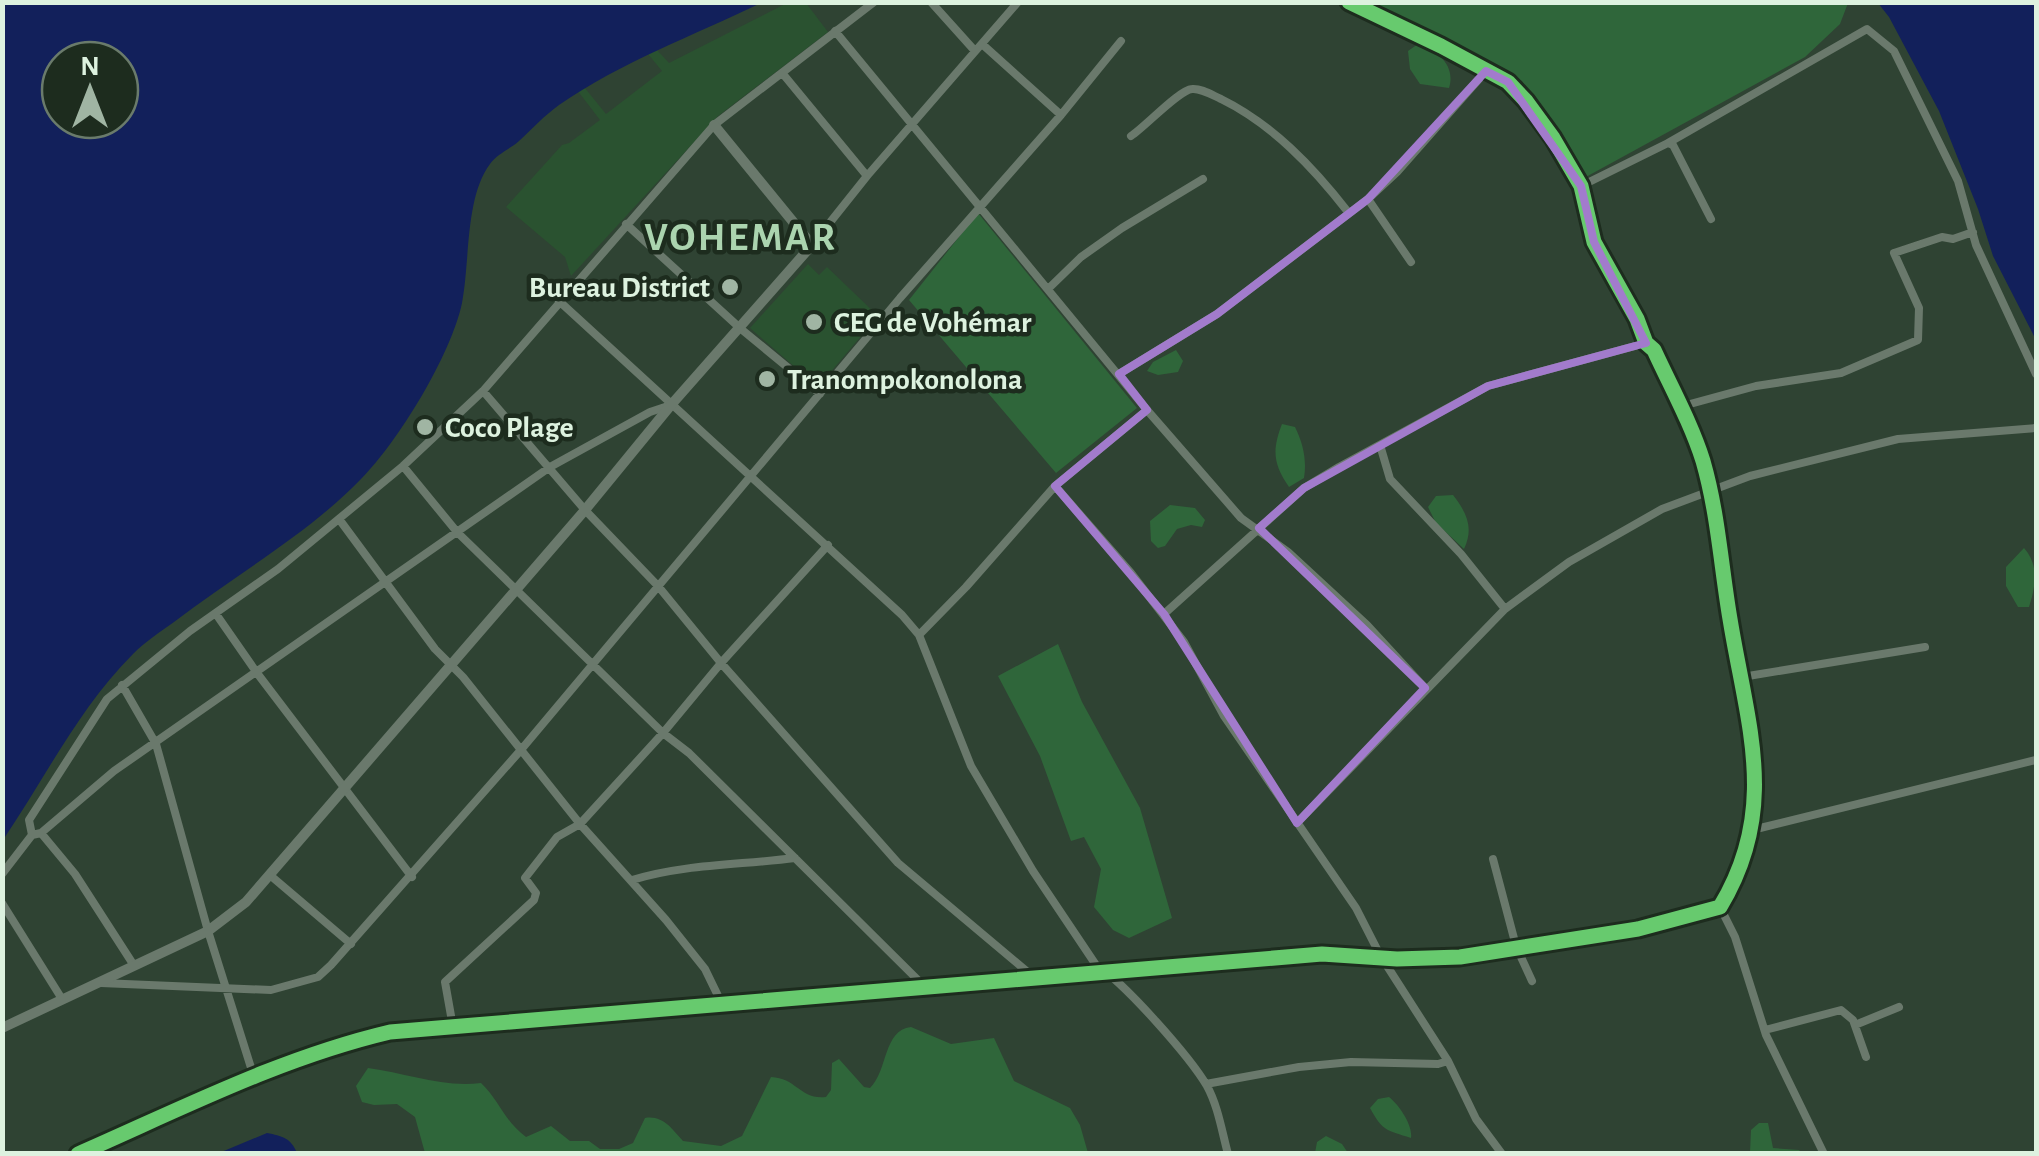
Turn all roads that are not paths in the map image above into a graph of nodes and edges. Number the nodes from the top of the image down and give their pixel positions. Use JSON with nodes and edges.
{"nodes":[{"id":1,"x":874,"y":2,"type":"edge"},
{"id":2,"x":931,"y":2,"type":"edge"},
{"id":3,"x":1018,"y":2,"type":"edge"},
{"id":4,"x":1349,"y":2,"type":"edge"},
{"id":5,"x":836,"y":31,"type":"junction"},
{"id":6,"x":1121,"y":41,"type":"dead end"},
{"id":7,"x":979,"y":47,"type":"junction"},
{"id":8,"x":1486,"y":71,"type":"junction"},
{"id":9,"x":783,"y":74,"type":"junction"},
{"id":10,"x":1061,"y":115,"type":"junction"},
{"id":11,"x":912,"y":124,"type":"junction"},
{"id":12,"x":714,"y":125,"type":"junction"},
{"id":13,"x":1131,"y":136,"type":"dead end"},
{"id":14,"x":1668,"y":143,"type":"junction"},
{"id":15,"x":867,"y":176,"type":"junction"},
{"id":16,"x":1203,"y":180,"type":"dead end"},
{"id":17,"x":1581,"y":186,"type":"junction"},
{"id":18,"x":1368,"y":198,"type":"junction"},
{"id":19,"x":978,"y":207,"type":"junction"},
{"id":20,"x":1348,"y":212,"type":"junction"},
{"id":21,"x":1710,"y":219,"type":"dead end"},
{"id":22,"x":626,"y":224,"type":"junction"},
{"id":23,"x":1972,"y":232,"type":"junction"},
{"id":24,"x":812,"y":245,"type":"junction"},
{"id":25,"x":1411,"y":262,"type":"dead end"},
{"id":26,"x":1048,"y":290,"type":"junction"},
{"id":27,"x":559,"y":301,"type":"junction"},
{"id":28,"x":741,"y":329,"type":"junction"},
{"id":29,"x":1646,"y":343,"type":"junction"},
{"id":30,"x":1119,"y":374,"type":"junction"},
{"id":31,"x":2036,"y":374,"type":"edge"},
{"id":32,"x":482,"y":392,"type":"junction"},
{"id":33,"x":820,"y":394,"type":"junction"},
{"id":34,"x":671,"y":405,"type":"junction"},
{"id":35,"x":1679,"y":407,"type":"junction"},
{"id":36,"x":1147,"y":410,"type":"junction"},
{"id":37,"x":2036,"y":428,"type":"edge"},
{"id":38,"x":1380,"y":444,"type":"junction"},
{"id":39,"x":402,"y":466,"type":"junction"},
{"id":40,"x":550,"y":467,"type":"junction"},
{"id":41,"x":749,"y":477,"type":"junction"},
{"id":42,"x":1055,"y":486,"type":"junction"},
{"id":43,"x":1709,"y":489,"type":"junction"},
{"id":44,"x":586,"y":510,"type":"junction"},
{"id":45,"x":339,"y":519,"type":"junction"},
{"id":46,"x":1258,"y":530,"type":"junction"},
{"id":47,"x":458,"y":532,"type":"junction"},
{"id":48,"x":828,"y":545,"type":"junction"},
{"id":49,"x":387,"y":582,"type":"junction"},
{"id":50,"x":658,"y":586,"type":"junction"},
{"id":51,"x":517,"y":588,"type":"junction"},
{"id":52,"x":1505,"y":608,"type":"junction"},
{"id":53,"x":216,"y":614,"type":"junction"},
{"id":54,"x":1164,"y":614,"type":"junction"},
{"id":55,"x":918,"y":635,"type":"junction"},
{"id":56,"x":1925,"y":647,"type":"dead end"},
{"id":57,"x":720,"y":662,"type":"junction"},
{"id":58,"x":593,"y":664,"type":"junction"},
{"id":59,"x":451,"y":665,"type":"junction"},
{"id":60,"x":257,"y":673,"type":"junction"},
{"id":61,"x":1742,"y":677,"type":"junction"},
{"id":62,"x":122,"y":685,"type":"junction"},
{"id":63,"x":1425,"y":688,"type":"junction"},
{"id":64,"x":663,"y":733,"type":"junction"},
{"id":65,"x":156,"y":744,"type":"junction"},
{"id":66,"x":520,"y":751,"type":"junction"},
{"id":67,"x":2036,"y":760,"type":"edge"},
{"id":68,"x":345,"y":787,"type":"junction"},
{"id":69,"x":1297,"y":823,"type":"junction"},
{"id":70,"x":580,"y":824,"type":"junction"},
{"id":71,"x":1752,"y":830,"type":"junction"},
{"id":72,"x":37,"y":834,"type":"junction"},
{"id":73,"x":795,"y":858,"type":"junction"},
{"id":74,"x":1493,"y":859,"type":"dead end"},
{"id":75,"x":2,"y":874,"type":"edge"},
{"id":76,"x":272,"y":876,"type":"junction"},
{"id":77,"x":412,"y":876,"type":"junction"},
{"id":78,"x":632,"y":880,"type":"junction"},
{"id":79,"x":2,"y":904,"type":"edge"},
{"id":80,"x":1720,"y":907,"type":"junction"},
{"id":81,"x":208,"y":932,"type":"junction"},
{"id":82,"x":351,"y":944,"type":"junction"},
{"id":83,"x":1516,"y":946,"type":"junction"},
{"id":84,"x":1380,"y":955,"type":"junction"},
{"id":85,"x":133,"y":964,"type":"junction"},
{"id":86,"x":1110,"y":974,"type":"junction"},
{"id":87,"x":1036,"y":980,"type":"junction"},
{"id":88,"x":1532,"y":981,"type":"dead end"},
{"id":89,"x":101,"y":983,"type":"junction"},
{"id":90,"x":926,"y":988,"type":"junction"},
{"id":91,"x":229,"y":989,"type":"junction"},
{"id":92,"x":62,"y":999,"type":"junction"},
{"id":93,"x":722,"y":1002,"type":"junction"},
{"id":94,"x":1900,"y":1007,"type":"dead end"},
{"id":95,"x":1854,"y":1025,"type":"junction"},
{"id":96,"x":453,"y":1027,"type":"junction"},
{"id":97,"x":2,"y":1028,"type":"edge"},
{"id":98,"x":1765,"y":1030,"type":"junction"},
{"id":99,"x":1866,"y":1057,"type":"dead end"},
{"id":100,"x":1448,"y":1061,"type":"junction"},
{"id":101,"x":253,"y":1074,"type":"junction"},
{"id":102,"x":1206,"y":1084,"type":"junction"},
{"id":103,"x":78,"y":1154,"type":"edge"},
{"id":104,"x":1228,"y":1154,"type":"edge"},
{"id":105,"x":1502,"y":1154,"type":"edge"},
{"id":106,"x":1824,"y":1154,"type":"edge"}],
"edges":[{"from":1,"to":5,"type":"street"},
{"from":2,"to":7,"type":"street"},
{"from":3,"to":7,"type":"street"},
{"from":4,"to":8,"type":"street"},
{"from":5,"to":9,"type":"street"},
{"from":5,"to":11,"type":"street"},
{"from":6,"to":10,"type":"street"},
{"from":7,"to":10,"type":"street"},
{"from":7,"to":11,"type":"street"},
{"from":8,"to":17,"type":"street"},
{"from":8,"to":18,"type":"street"},
{"from":9,"to":12,"type":"street"},
{"from":9,"to":15,"type":"street"},
{"from":10,"to":19,"type":"street"},
{"from":11,"to":15,"type":"street"},
{"from":11,"to":19,"type":"street"},
{"from":12,"to":22,"type":"street"},
{"from":12,"to":24,"type":"street"},
{"from":13,"to":20,"type":"street"},
{"from":14,"to":17,"type":"street"},
{"from":14,"to":21,"type":"street"},
{"from":14,"to":23,"type":"street"},
{"from":15,"to":24,"type":"street"},
{"from":16,"to":26,"type":"street"},
{"from":17,"to":29,"type":"street"},
{"from":18,"to":20,"type":"street"},
{"from":18,"to":25,"type":"street"},
{"from":19,"to":26,"type":"street"},
{"from":19,"to":33,"type":"street"},
{"from":20,"to":30,"type":"street"},
{"from":22,"to":27,"type":"street"},
{"from":22,"to":28,"type":"street"},
{"from":23,"to":31,"type":"street"},
{"from":23,"to":35,"type":"street"},
{"from":24,"to":28,"type":"street"},
{"from":26,"to":30,"type":"street"},
{"from":27,"to":32,"type":"street"},
{"from":27,"to":34,"type":"street"},
{"from":28,"to":33,"type":"street"},
{"from":28,"to":34,"type":"street"},
{"from":29,"to":35,"type":"street"},
{"from":29,"to":38,"type":"street"},
{"from":30,"to":36,"type":"street"},
{"from":32,"to":39,"type":"street"},
{"from":32,"to":40,"type":"street"},
{"from":33,"to":41,"type":"street"},
{"from":34,"to":40,"type":"street"},
{"from":34,"to":41,"type":"street"},
{"from":34,"to":44,"type":"street"},
{"from":35,"to":43,"type":"street"},
{"from":36,"to":42,"type":"street"},
{"from":36,"to":46,"type":"street"},
{"from":37,"to":43,"type":"street"},
{"from":38,"to":46,"type":"street"},
{"from":38,"to":52,"type":"street"},
{"from":39,"to":45,"type":"street"},
{"from":39,"to":47,"type":"street"},
{"from":40,"to":44,"type":"street"},
{"from":40,"to":47,"type":"street"},
{"from":41,"to":48,"type":"street"},
{"from":41,"to":50,"type":"street"},
{"from":42,"to":54,"type":"street"},
{"from":42,"to":55,"type":"street"},
{"from":43,"to":52,"type":"street"},
{"from":43,"to":61,"type":"street"},
{"from":44,"to":50,"type":"street"},
{"from":44,"to":51,"type":"street"},
{"from":45,"to":49,"type":"street"},
{"from":45,"to":53,"type":"street"},
{"from":46,"to":54,"type":"street"},
{"from":46,"to":63,"type":"street"},
{"from":47,"to":49,"type":"street"},
{"from":47,"to":51,"type":"street"},
{"from":48,"to":55,"type":"street"},
{"from":48,"to":57,"type":"street"},
{"from":49,"to":59,"type":"street"},
{"from":49,"to":60,"type":"street"},
{"from":50,"to":57,"type":"street"},
{"from":50,"to":58,"type":"street"},
{"from":51,"to":58,"type":"street"},
{"from":51,"to":59,"type":"street"},
{"from":52,"to":63,"type":"street"},
{"from":53,"to":60,"type":"street"},
{"from":53,"to":62,"type":"street"},
{"from":54,"to":69,"type":"street"},
{"from":55,"to":86,"type":"street"},
{"from":56,"to":61,"type":"street"},
{"from":57,"to":64,"type":"street"},
{"from":57,"to":87,"type":"street"},
{"from":58,"to":64,"type":"street"},
{"from":58,"to":66,"type":"street"},
{"from":59,"to":66,"type":"street"},
{"from":59,"to":68,"type":"street"},
{"from":60,"to":65,"type":"street"},
{"from":60,"to":68,"type":"street"},
{"from":61,"to":71,"type":"street"},
{"from":62,"to":65,"type":"street"},
{"from":62,"to":72,"type":"street"},
{"from":63,"to":69,"type":"street"},
{"from":64,"to":70,"type":"street"},
{"from":64,"to":73,"type":"street"},
{"from":65,"to":72,"type":"street"},
{"from":65,"to":81,"type":"street"},
{"from":66,"to":70,"type":"street"},
{"from":66,"to":77,"type":"street"},
{"from":67,"to":71,"type":"street"},
{"from":68,"to":76,"type":"street"},
{"from":68,"to":77,"type":"street"},
{"from":69,"to":84,"type":"street"},
{"from":70,"to":78,"type":"street"},
{"from":70,"to":96,"type":"street"},
{"from":71,"to":80,"type":"street"},
{"from":72,"to":75,"type":"street"},
{"from":72,"to":85,"type":"street"},
{"from":73,"to":78,"type":"street"},
{"from":73,"to":90,"type":"street"},
{"from":74,"to":83,"type":"street"},
{"from":76,"to":81,"type":"street"},
{"from":76,"to":82,"type":"street"},
{"from":77,"to":82,"type":"street"},
{"from":78,"to":93,"type":"street"},
{"from":79,"to":92,"type":"street"},
{"from":80,"to":83,"type":"street"},
{"from":80,"to":98,"type":"street"},
{"from":81,"to":85,"type":"street"},
{"from":81,"to":91,"type":"street"},
{"from":82,"to":91,"type":"street"},
{"from":83,"to":84,"type":"street"},
{"from":83,"to":88,"type":"street"},
{"from":84,"to":86,"type":"street"},
{"from":84,"to":100,"type":"street"},
{"from":85,"to":89,"type":"street"},
{"from":86,"to":87,"type":"street"},
{"from":86,"to":102,"type":"street"},
{"from":87,"to":90,"type":"street"},
{"from":89,"to":91,"type":"street"},
{"from":89,"to":92,"type":"street"},
{"from":90,"to":93,"type":"street"},
{"from":91,"to":101,"type":"street"},
{"from":92,"to":97,"type":"street"},
{"from":93,"to":96,"type":"street"},
{"from":94,"to":95,"type":"street"},
{"from":95,"to":98,"type":"street"},
{"from":95,"to":99,"type":"street"},
{"from":96,"to":101,"type":"street"},
{"from":98,"to":106,"type":"street"},
{"from":100,"to":102,"type":"street"},
{"from":100,"to":105,"type":"street"},
{"from":101,"to":103,"type":"street"},
{"from":102,"to":104,"type":"street"}]}
